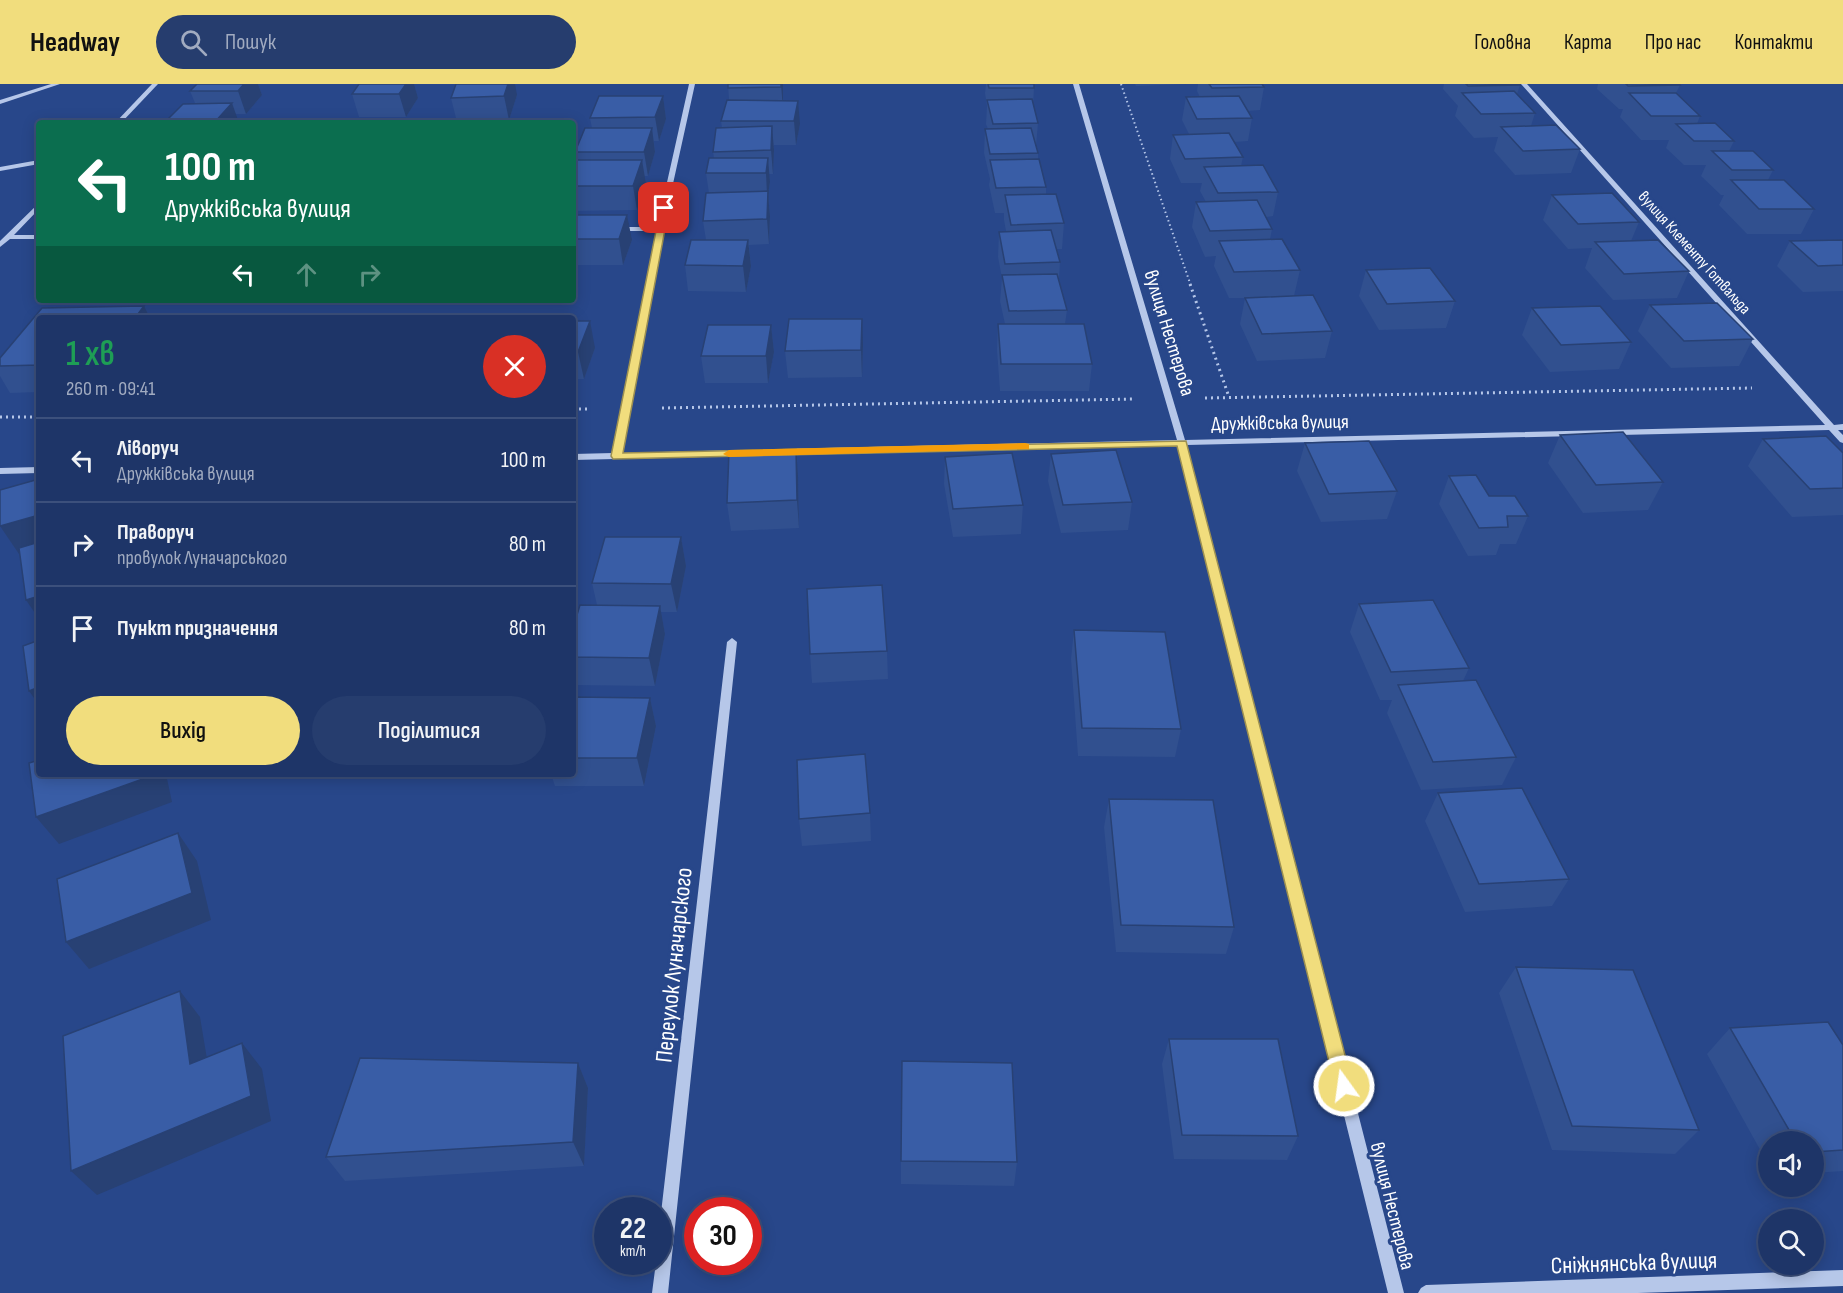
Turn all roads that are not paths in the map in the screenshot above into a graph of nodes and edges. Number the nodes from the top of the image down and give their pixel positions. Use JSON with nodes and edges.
{"nodes":[{"id":1,"x":57,"y":84,"type":"edge"},
{"id":2,"x":155,"y":84,"type":"edge"},
{"id":3,"x":692,"y":84,"type":"edge"},
{"id":4,"x":1076,"y":84,"type":"edge"},
{"id":5,"x":1524,"y":84,"type":"edge"},
{"id":6,"x":0,"y":102,"type":"edge"},
{"id":7,"x":121,"y":120,"type":"edge"},
{"id":8,"x":36,"y":163,"type":"edge"},
{"id":9,"x":0,"y":169,"type":"edge"},
{"id":10,"x":36,"y":208,"type":"edge"},
{"id":11,"x":660,"y":228,"type":"junction"},
{"id":12,"x":606,"y":229,"type":"edge"},
{"id":13,"x":8,"y":237,"type":"junction"},
{"id":14,"x":36,"y":237,"type":"edge"},
{"id":15,"x":0,"y":245,"type":"edge"},
{"id":16,"x":1832,"y":427,"type":"junction"},
{"id":17,"x":1843,"y":427,"type":"edge"},
{"id":18,"x":1843,"y":440,"type":"edge"},
{"id":19,"x":1182,"y":443,"type":"junction"},
{"id":20,"x":746,"y":453,"type":"edge"},
{"id":21,"x":770,"y":453,"type":"edge"},
{"id":22,"x":617,"y":456,"type":"junction"},
{"id":23,"x":576,"y":457,"type":"edge"},
{"id":24,"x":36,"y":470,"type":"edge"},
{"id":25,"x":0,"y":471,"type":"edge"},
{"id":26,"x":732,"y":642,"type":"dead end"},
{"id":27,"x":1843,"y":1278,"type":"edge"},
{"id":28,"x":660,"y":1293,"type":"edge"},
{"id":29,"x":1396,"y":1293,"type":"edge"},
{"id":30,"x":1426,"y":1293,"type":"edge"}],
"edges":[{"from":1,"to":6,"type":"street"},
{"from":2,"to":7,"type":"street"},
{"from":3,"to":11,"type":"street"},
{"from":4,"to":19,"type":"street","name":"вулиця Нестерова"},
{"from":5,"to":16,"type":"street","name":"вулиця Клементу Готвальда"},
{"from":8,"to":9,"type":"street"},
{"from":10,"to":13,"type":"street"},
{"from":11,"to":12,"type":"street"},
{"from":11,"to":22,"type":"street"},
{"from":13,"to":14,"type":"street"},
{"from":13,"to":15,"type":"street"},
{"from":16,"to":17,"type":"street","name":"Дружківська вулиця"},
{"from":16,"to":18,"type":"street","name":"вулиця Клементу Готвальда"},
{"from":16,"to":19,"type":"street","name":"Дружківська вулиця"},
{"from":19,"to":21,"type":"street","name":"Дружківська вулиця"},
{"from":19,"to":29,"type":"street","name":"вулиця Нестерова"},
{"from":20,"to":22,"type":"street"},
{"from":22,"to":23,"type":"street"},
{"from":24,"to":25,"type":"street"},
{"from":26,"to":28,"type":"street","name":"Переулок Луначарского"},
{"from":27,"to":30,"type":"street","name":"Сніжнянська вулиця"}]}
